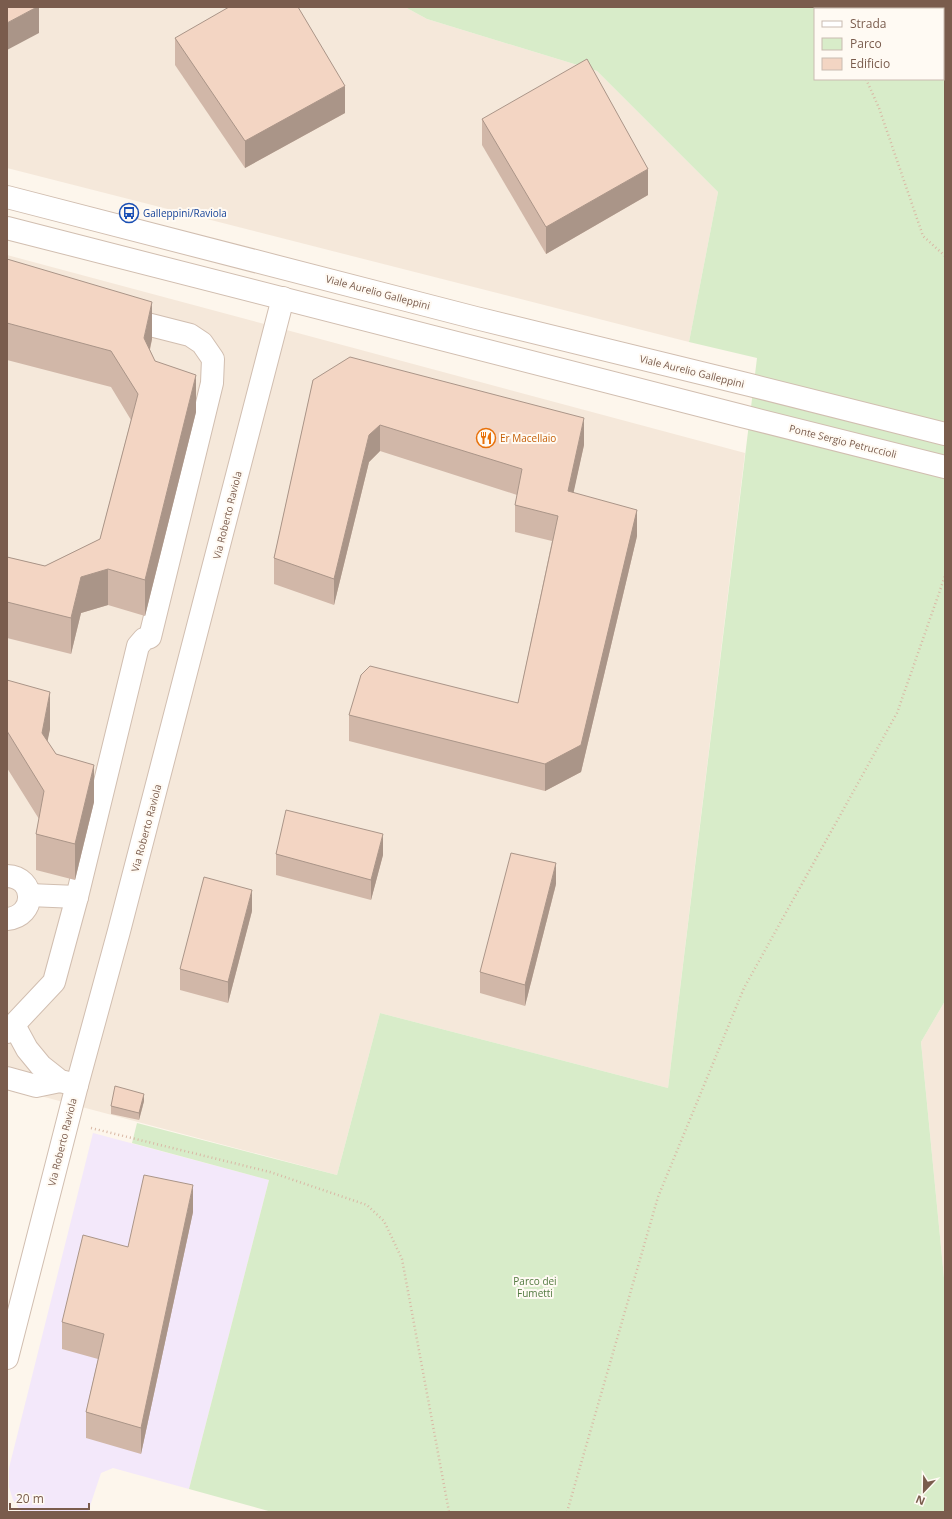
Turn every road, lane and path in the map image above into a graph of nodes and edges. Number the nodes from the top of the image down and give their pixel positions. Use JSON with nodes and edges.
{"nodes":[{"id":1,"x":866,"y":80,"type":"edge"},
{"id":2,"x":7,"y":197,"type":"edge"},
{"id":3,"x":7,"y":228,"type":"edge"},
{"id":4,"x":945,"y":256,"type":"edge"},
{"id":5,"x":283,"y":298,"type":"junction"},
{"id":6,"x":106,"y":314,"type":"edge"},
{"id":7,"x":945,"y":434,"type":"edge"},
{"id":8,"x":945,"y":466,"type":"edge"},
{"id":9,"x":945,"y":576,"type":"edge"},
{"id":10,"x":7,"y":876,"type":"edge"},
{"id":11,"x":29,"y":895,"type":"junction"},
{"id":12,"x":77,"y":897,"type":"junction"},
{"id":13,"x":7,"y":919,"type":"edge"},
{"id":14,"x":11,"y":1028,"type":"edge"},
{"id":15,"x":7,"y":1078,"type":"edge"},
{"id":16,"x":69,"y":1083,"type":"junction"},
{"id":17,"x":67,"y":1123,"type":"junction"},
{"id":18,"x":7,"y":1358,"type":"edge"},
{"id":19,"x":449,"y":1512,"type":"edge"},
{"id":20,"x":567,"y":1512,"type":"edge"}],
"edges":[{"from":1,"to":4,"type":"path"},
{"from":2,"to":7,"type":"street","name":"Viale Aurelio Galleppini"},
{"from":3,"to":5,"type":"street"},
{"from":5,"to":8,"type":"street","name":"Ponte Sergio Petruccioli"},
{"from":5,"to":16,"type":"street","name":"Via Roberto Raviola"},
{"from":6,"to":12,"type":"street"},
{"from":9,"to":20,"type":"path"},
{"from":10,"to":11,"type":"street"},
{"from":11,"to":12,"type":"street"},
{"from":11,"to":13,"type":"street"},
{"from":12,"to":14,"type":"street"},
{"from":14,"to":16,"type":"street"},
{"from":15,"to":16,"type":"street"},
{"from":16,"to":17,"type":"street","name":"Via Roberto Raviola"},
{"from":17,"to":18,"type":"street","name":"Via Roberto Raviola"},
{"from":17,"to":19,"type":"path"}]}
